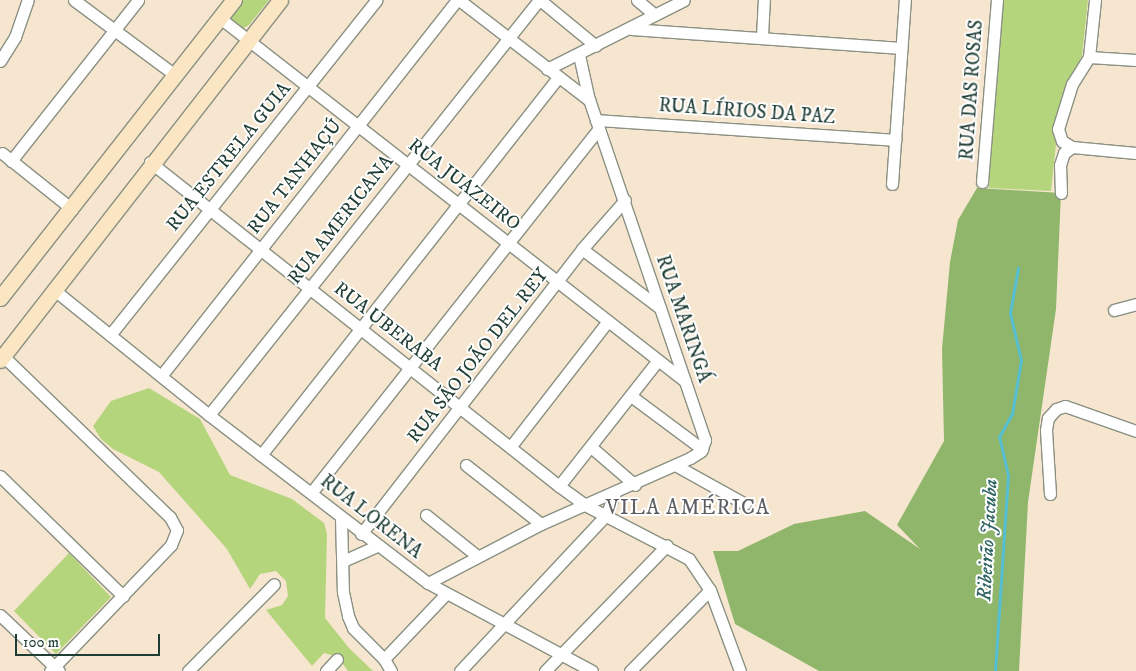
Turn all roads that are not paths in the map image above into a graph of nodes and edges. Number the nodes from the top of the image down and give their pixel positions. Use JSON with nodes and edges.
{"nodes":[{"id":1,"x":28,"y":0,"type":"edge"},
{"id":2,"x":74,"y":0,"type":"edge"},
{"id":3,"x":138,"y":0,"type":"edge"},
{"id":4,"x":234,"y":0,"type":"edge"},
{"id":5,"x":280,"y":0,"type":"edge"},
{"id":6,"x":376,"y":0,"type":"edge"},
{"id":7,"x":458,"y":0,"type":"edge"},
{"id":8,"x":539,"y":0,"type":"edge"},
{"id":9,"x":637,"y":0,"type":"edge"},
{"id":10,"x":684,"y":0,"type":"edge"},
{"id":11,"x":764,"y":0,"type":"edge"},
{"id":12,"x":905,"y":0,"type":"edge"},
{"id":13,"x":997,"y":0,"type":"edge"},
{"id":14,"x":1095,"y":0,"type":"edge"},
{"id":15,"x":655,"y":15,"type":"junction"},
{"id":16,"x":220,"y":18,"type":"junction"},
{"id":17,"x":114,"y":29,"type":"junction"},
{"id":18,"x":631,"y":29,"type":"junction"},
{"id":19,"x":762,"y":36,"type":"junction"},
{"id":20,"x":248,"y":39,"type":"junction"},
{"id":21,"x":508,"y":39,"type":"junction"},
{"id":22,"x":596,"y":46,"type":"junction"},
{"id":23,"x":901,"y":48,"type":"junction"},
{"id":24,"x":579,"y":55,"type":"junction"},
{"id":25,"x":1089,"y":57,"type":"junction"},
{"id":26,"x":1136,"y":60,"type":"edge"},
{"id":27,"x":0,"y":61,"type":"edge"},
{"id":28,"x":547,"y":69,"type":"junction"},
{"id":29,"x":175,"y":75,"type":"junction"},
{"id":30,"x":558,"y":77,"type":"junction"},
{"id":31,"x":308,"y":86,"type":"junction"},
{"id":32,"x":589,"y":100,"type":"junction"},
{"id":33,"x":358,"y":124,"type":"junction"},
{"id":34,"x":597,"y":124,"type":"junction"},
{"id":35,"x":895,"y":140,"type":"junction"},
{"id":36,"x":1072,"y":147,"type":"junction"},
{"id":37,"x":1136,"y":153,"type":"edge"},
{"id":38,"x":150,"y":162,"type":"junction"},
{"id":39,"x":408,"y":163,"type":"junction"},
{"id":40,"x":982,"y":182,"type":"dead end"},
{"id":41,"x":892,"y":184,"type":"dead end"},
{"id":42,"x":1061,"y":193,"type":"dead end"},
{"id":43,"x":625,"y":200,"type":"junction"},
{"id":44,"x":459,"y":203,"type":"junction"},
{"id":45,"x":72,"y":209,"type":"junction"},
{"id":46,"x":209,"y":210,"type":"junction"},
{"id":47,"x":509,"y":242,"type":"junction"},
{"id":48,"x":582,"y":249,"type":"junction"},
{"id":49,"x":260,"y":250,"type":"junction"},
{"id":50,"x":557,"y":281,"type":"junction"},
{"id":51,"x":53,"y":289,"type":"junction"},
{"id":52,"x":310,"y":289,"type":"junction"},
{"id":53,"x":0,"y":298,"type":"edge"},
{"id":54,"x":1136,"y":304,"type":"edge"},
{"id":55,"x":660,"y":308,"type":"junction"},
{"id":56,"x":1114,"y":310,"type":"dead end"},
{"id":57,"x":608,"y":321,"type":"junction"},
{"id":58,"x":361,"y":328,"type":"junction"},
{"id":59,"x":110,"y":335,"type":"junction"},
{"id":60,"x":2,"y":358,"type":"edge"},
{"id":61,"x":658,"y":360,"type":"junction"},
{"id":62,"x":411,"y":367,"type":"junction"},
{"id":63,"x":161,"y":376,"type":"junction"},
{"id":64,"x":685,"y":381,"type":"junction"},
{"id":65,"x":631,"y":396,"type":"junction"},
{"id":66,"x":462,"y":407,"type":"junction"},
{"id":67,"x":209,"y":415,"type":"junction"},
{"id":68,"x":1136,"y":431,"type":"edge"},
{"id":69,"x":511,"y":446,"type":"junction"},
{"id":70,"x":590,"y":447,"type":"junction"},
{"id":71,"x":702,"y":449,"type":"junction"},
{"id":72,"x":261,"y":455,"type":"junction"},
{"id":73,"x":466,"y":465,"type":"dead end"},
{"id":74,"x":674,"y":465,"type":"junction"},
{"id":75,"x":0,"y":476,"type":"edge"},
{"id":76,"x":635,"y":485,"type":"junction"},
{"id":77,"x":559,"y":486,"type":"junction"},
{"id":78,"x":311,"y":493,"type":"junction"},
{"id":79,"x":615,"y":493,"type":"junction"},
{"id":80,"x":1050,"y":494,"type":"dead end"},
{"id":81,"x":745,"y":504,"type":"dead end"},
{"id":82,"x":585,"y":505,"type":"junction"},
{"id":83,"x":426,"y":515,"type":"dead end"},
{"id":84,"x":606,"y":515,"type":"junction"},
{"id":85,"x":342,"y":518,"type":"junction"},
{"id":86,"x":541,"y":524,"type":"junction"},
{"id":87,"x":360,"y":534,"type":"junction"},
{"id":88,"x":376,"y":546,"type":"junction"},
{"id":89,"x":667,"y":546,"type":"junction"},
{"id":90,"x":476,"y":556,"type":"junction"},
{"id":91,"x":343,"y":561,"type":"junction"},
{"id":92,"x":428,"y":583,"type":"junction"},
{"id":93,"x":274,"y":584,"type":"dead end"},
{"id":94,"x":710,"y":590,"type":"junction"},
{"id":95,"x":446,"y":594,"type":"junction"},
{"id":96,"x":123,"y":596,"type":"junction"},
{"id":97,"x":0,"y":615,"type":"edge"},
{"id":98,"x":506,"y":626,"type":"junction"},
{"id":99,"x":560,"y":655,"type":"junction"},
{"id":100,"x":337,"y":659,"type":"dead end"},
{"id":101,"x":384,"y":659,"type":"junction"},
{"id":102,"x":54,"y":670,"type":"edge"},
{"id":103,"x":188,"y":671,"type":"edge"},
{"id":104,"x":326,"y":671,"type":"edge"},
{"id":105,"x":391,"y":671,"type":"edge"},
{"id":106,"x":460,"y":671,"type":"edge"},
{"id":107,"x":545,"y":671,"type":"edge"},
{"id":108,"x":592,"y":671,"type":"edge"},
{"id":109,"x":630,"y":671,"type":"edge"},
{"id":110,"x":740,"y":671,"type":"edge"}],
"edges":[{"from":1,"to":27,"type":"street"},
{"from":2,"to":17,"type":"street"},
{"from":3,"to":17,"type":"street"},
{"from":4,"to":16,"type":"street"},
{"from":5,"to":20,"type":"street"},
{"from":6,"to":31,"type":"street","name":"RUA ESTRELA GUIA"},
{"from":7,"to":21,"type":"street"},
{"from":7,"to":33,"type":"street","name":"RUA TANHAÇÚ"},
{"from":8,"to":21,"type":"street","name":"RUA AMERICANA"},
{"from":8,"to":22,"type":"street"},
{"from":9,"to":15,"type":"street"},
{"from":10,"to":15,"type":"street"},
{"from":11,"to":19,"type":"street"},
{"from":12,"to":23,"type":"street"},
{"from":13,"to":40,"type":"street","name":"RUA DAS ROSAS"},
{"from":14,"to":25,"type":"street"},
{"from":15,"to":18,"type":"street"},
{"from":16,"to":20,"type":"street","name":"RUA JUAZEIRO"},
{"from":16,"to":29,"type":"street"},
{"from":17,"to":29,"type":"street"},
{"from":17,"to":45,"type":"street"},
{"from":18,"to":19,"type":"street"},
{"from":18,"to":22,"type":"street"},
{"from":19,"to":23,"type":"street"},
{"from":20,"to":31,"type":"street","name":"RUA JUAZEIRO"},
{"from":20,"to":38,"type":"street"},
{"from":21,"to":28,"type":"street"},
{"from":21,"to":39,"type":"street","name":"RUA AMERICANA"},
{"from":22,"to":24,"type":"street"},
{"from":23,"to":35,"type":"street"},
{"from":24,"to":28,"type":"street"},
{"from":24,"to":32,"type":"street","name":"RUA MARINGÁ"},
{"from":25,"to":26,"type":"street"},
{"from":25,"to":36,"type":"street"},
{"from":28,"to":30,"type":"street"},
{"from":29,"to":45,"type":"street"},
{"from":30,"to":32,"type":"street"},
{"from":30,"to":44,"type":"street"},
{"from":31,"to":33,"type":"street","name":"RUA JUAZEIRO"},
{"from":31,"to":46,"type":"street","name":"RUA ESTRELA GUIA"},
{"from":32,"to":34,"type":"street","name":"RUA MARINGÁ"},
{"from":33,"to":39,"type":"street","name":"RUA JUAZEIRO"},
{"from":33,"to":49,"type":"street","name":"RUA TANHAÇÚ"},
{"from":34,"to":35,"type":"street","name":"RUA LÍRIOS DA PAZ"},
{"from":34,"to":43,"type":"street","name":"RUA MARINGÁ"},
{"from":34,"to":47,"type":"street"},
{"from":35,"to":41,"type":"street"},
{"from":36,"to":37,"type":"street"},
{"from":36,"to":42,"type":"street"},
{"from":38,"to":46,"type":"street","name":"RUA UBERABA"},
{"from":38,"to":51,"type":"street"},
{"from":39,"to":44,"type":"street","name":"RUA JUAZEIRO"},
{"from":39,"to":52,"type":"street","name":"RUA AMERICANA"},
{"from":43,"to":48,"type":"street","name":"RUA SÃO JOÃO DEL REY"},
{"from":43,"to":55,"type":"street","name":"RUA MARINGÁ"},
{"from":44,"to":47,"type":"street","name":"RUA JUAZEIRO"},
{"from":44,"to":58,"type":"street"},
{"from":45,"to":53,"type":"street"},
{"from":46,"to":49,"type":"street","name":"RUA UBERABA"},
{"from":46,"to":59,"type":"street","name":"RUA ESTRELA GUIA"},
{"from":47,"to":50,"type":"street","name":"RUA JUAZEIRO"},
{"from":47,"to":62,"type":"street"},
{"from":48,"to":50,"type":"street","name":"RUA SÃO JOÃO DEL REY"},
{"from":48,"to":55,"type":"street"},
{"from":49,"to":52,"type":"street","name":"RUA UBERABA"},
{"from":49,"to":63,"type":"street","name":"RUA TANHAÇÚ"},
{"from":50,"to":57,"type":"street","name":"RUA JUAZEIRO"},
{"from":50,"to":66,"type":"street","name":"RUA SÃO JOÃO DEL REY"},
{"from":51,"to":59,"type":"street","name":"RUA LORENA"},
{"from":51,"to":60,"type":"street"},
{"from":52,"to":58,"type":"street","name":"RUA UBERABA"},
{"from":52,"to":67,"type":"street","name":"RUA AMERICANA"},
{"from":54,"to":56,"type":"street"},
{"from":55,"to":64,"type":"street","name":"RUA MARINGÁ"},
{"from":57,"to":61,"type":"street","name":"RUA JUAZEIRO"},
{"from":57,"to":69,"type":"street"},
{"from":58,"to":62,"type":"street","name":"RUA UBERABA"},
{"from":58,"to":72,"type":"street"},
{"from":59,"to":63,"type":"street","name":"RUA LORENA"},
{"from":60,"to":96,"type":"street"},
{"from":61,"to":64,"type":"street","name":"RUA JUAZEIRO"},
{"from":61,"to":65,"type":"street"},
{"from":62,"to":66,"type":"street","name":"RUA UBERABA"},
{"from":62,"to":78,"type":"street"},
{"from":63,"to":67,"type":"street","name":"RUA LORENA"},
{"from":64,"to":71,"type":"street","name":"RUA MARINGÁ"},
{"from":65,"to":70,"type":"street"},
{"from":65,"to":71,"type":"street"},
{"from":66,"to":69,"type":"street","name":"RUA UBERABA"},
{"from":66,"to":87,"type":"street","name":"RUA SÃO JOÃO DEL REY"},
{"from":67,"to":72,"type":"street","name":"RUA LORENA"},
{"from":68,"to":80,"type":"street"},
{"from":69,"to":77,"type":"street","name":"RUA UBERABA"},
{"from":70,"to":76,"type":"street"},
{"from":70,"to":77,"type":"street"},
{"from":71,"to":74,"type":"street","name":"RUA LORENA"},
{"from":72,"to":78,"type":"street","name":"RUA LORENA"},
{"from":73,"to":86,"type":"street"},
{"from":74,"to":76,"type":"street","name":"RUA LORENA"},
{"from":74,"to":81,"type":"street"},
{"from":75,"to":96,"type":"street"},
{"from":76,"to":79,"type":"street","name":"RUA LORENA"},
{"from":77,"to":82,"type":"street","name":"RUA UBERABA"},
{"from":78,"to":85,"type":"street","name":"RUA LORENA"},
{"from":79,"to":82,"type":"street","name":"RUA LORENA"},
{"from":79,"to":84,"type":"street"},
{"from":82,"to":84,"type":"street","name":"RUA UBERABA"},
{"from":82,"to":86,"type":"street","name":"RUA LORENA"},
{"from":83,"to":90,"type":"street"},
{"from":84,"to":89,"type":"street","name":"RUA UBERABA"},
{"from":84,"to":98,"type":"street"},
{"from":85,"to":87,"type":"street","name":"RUA LORENA"},
{"from":85,"to":91,"type":"street"},
{"from":86,"to":90,"type":"street","name":"RUA LORENA"},
{"from":87,"to":88,"type":"street","name":"RUA LORENA"},
{"from":88,"to":91,"type":"street"},
{"from":88,"to":92,"type":"street","name":"RUA LORENA"},
{"from":89,"to":94,"type":"street","name":"RUA UBERABA"},
{"from":89,"to":99,"type":"street"},
{"from":90,"to":92,"type":"street","name":"RUA LORENA"},
{"from":91,"to":101,"type":"street"},
{"from":92,"to":95,"type":"street"},
{"from":93,"to":103,"type":"street"},
{"from":94,"to":109,"type":"street"},
{"from":94,"to":110,"type":"street","name":"RUA UBERABA"},
{"from":95,"to":98,"type":"street"},
{"from":95,"to":101,"type":"street"},
{"from":96,"to":102,"type":"street"},
{"from":97,"to":102,"type":"street"},
{"from":98,"to":99,"type":"street"},
{"from":98,"to":106,"type":"street"},
{"from":99,"to":107,"type":"street"},
{"from":99,"to":108,"type":"street"},
{"from":100,"to":104,"type":"street"},
{"from":101,"to":105,"type":"street"}]}
